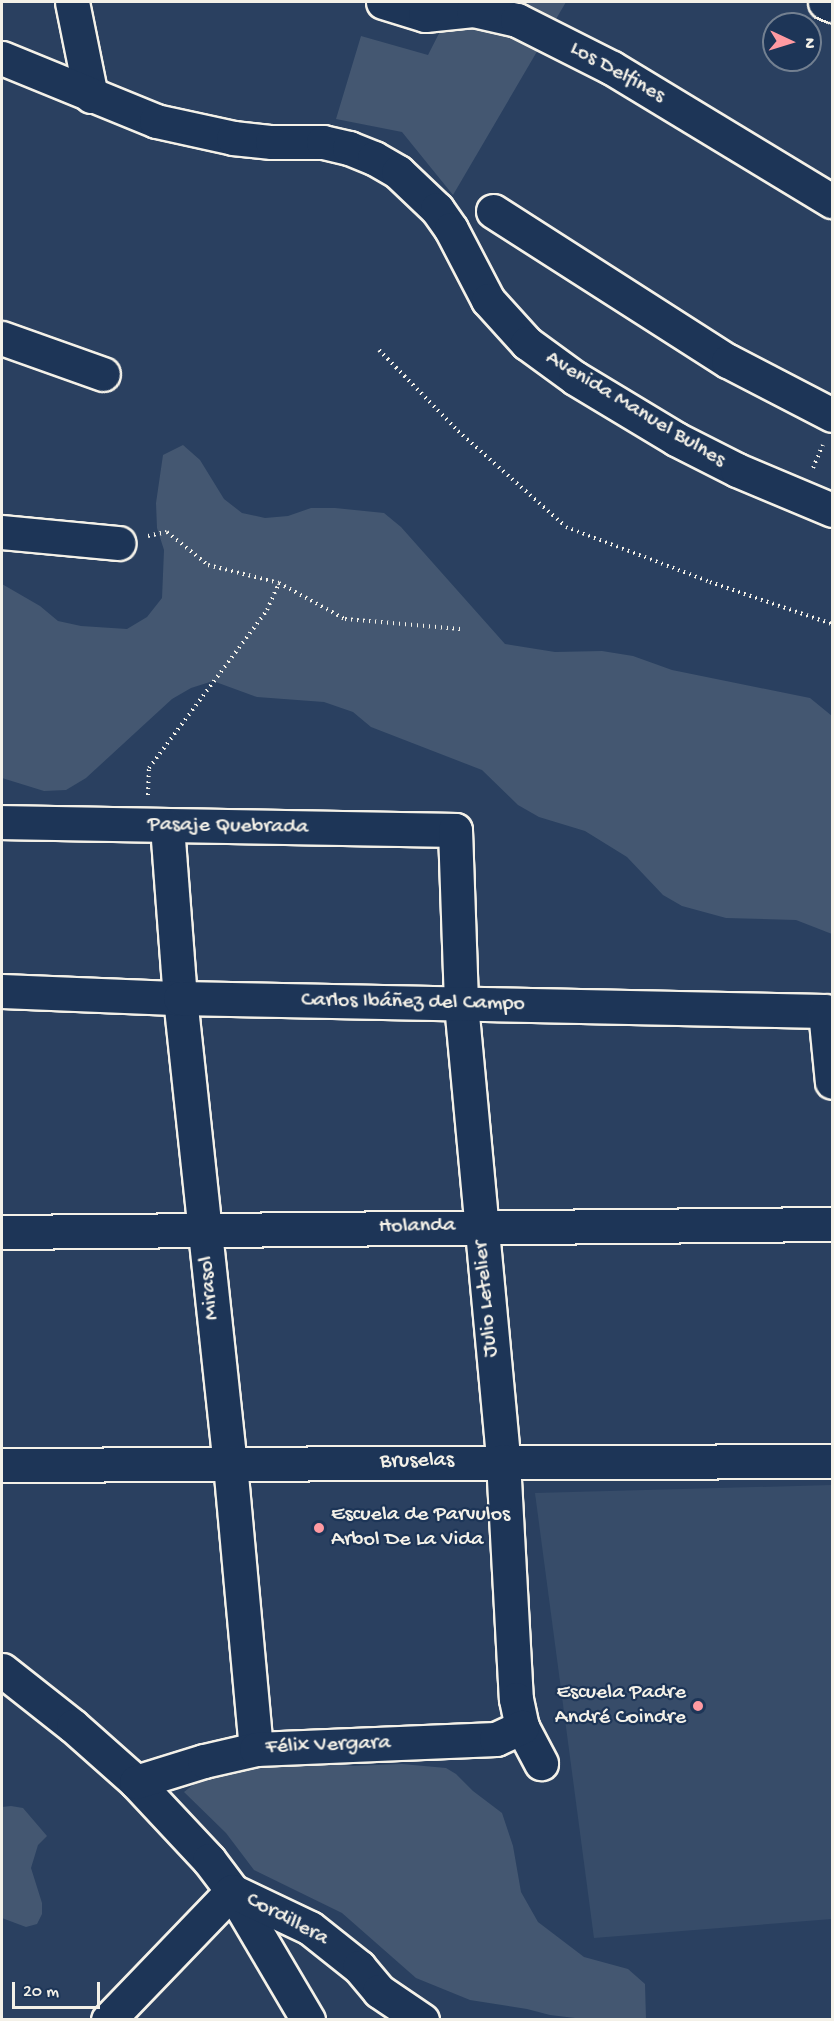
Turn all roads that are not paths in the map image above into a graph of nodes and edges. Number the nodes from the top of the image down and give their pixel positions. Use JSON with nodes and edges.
{"nodes":[{"id":1,"x":72,"y":2,"type":"edge"},
{"id":2,"x":383,"y":2,"type":"edge"},
{"id":3,"x":825,"y":2,"type":"edge"},
{"id":4,"x":832,"y":5,"type":"edge"},
{"id":5,"x":2,"y":58,"type":"edge"},
{"id":6,"x":91,"y":96,"type":"junction"},
{"id":7,"x":832,"y":201,"type":"edge"},
{"id":8,"x":493,"y":211,"type":"dead end"},
{"id":9,"x":2,"y":338,"type":"edge"},
{"id":10,"x":103,"y":374,"type":"dead end"},
{"id":11,"x":830,"y":425,"type":"edge"},
{"id":12,"x":832,"y":510,"type":"edge"},
{"id":13,"x":2,"y":532,"type":"edge"},
{"id":14,"x":118,"y":543,"type":"road end"},
{"id":15,"x":2,"y":822,"type":"edge"},
{"id":16,"x":156,"y":826,"type":"junction"},
{"id":17,"x":455,"y":830,"type":"joint"},
{"id":18,"x":2,"y":991,"type":"edge"},
{"id":19,"x":180,"y":998,"type":"junction"},
{"id":20,"x":461,"y":1004,"type":"junction"},
{"id":21,"x":832,"y":1082,"type":"edge"},
{"id":22,"x":832,"y":1224,"type":"edge"},
{"id":23,"x":480,"y":1226,"type":"junction"},
{"id":24,"x":204,"y":1230,"type":"junction"},
{"id":25,"x":2,"y":1232,"type":"edge"},
{"id":26,"x":503,"y":1461,"type":"junction"},
{"id":27,"x":832,"y":1461,"type":"edge"},
{"id":28,"x":230,"y":1464,"type":"junction"},
{"id":29,"x":2,"y":1465,"type":"edge"},
{"id":30,"x":2,"y":1670,"type":"edge"},
{"id":31,"x":522,"y":1727,"type":"junction"},
{"id":32,"x":256,"y":1749,"type":"junction"},
{"id":33,"x":541,"y":1762,"type":"dead end"},
{"id":34,"x":136,"y":1782,"type":"junction"},
{"id":35,"x":232,"y":1891,"type":"junction"},
{"id":36,"x":108,"y":2019,"type":"edge"},
{"id":37,"x":308,"y":2019,"type":"edge"},
{"id":38,"x":422,"y":2019,"type":"edge"}],
"edges":[{"from":1,"to":6,"type":"street"},
{"from":2,"to":7,"type":"street","name":"Los Delfines"},
{"from":3,"to":4,"type":"street"},
{"from":5,"to":6,"type":"street","name":"Avenida Manuel Bulnes"},
{"from":6,"to":12,"type":"street","name":"Avenida Manuel Bulnes"},
{"from":8,"to":11,"type":"street"},
{"from":9,"to":10,"type":"street"},
{"from":13,"to":14,"type":"street"},
{"from":15,"to":16,"type":"street","name":"Pasaje Quebrada"},
{"from":16,"to":17,"type":"street","name":"Pasaje Quebrada"},
{"from":16,"to":19,"type":"street","name":"Mirasol"},
{"from":17,"to":20,"type":"street","name":"Julio Letelier"},
{"from":18,"to":19,"type":"street","name":"Carlos Ibáñez del Campo"},
{"from":19,"to":20,"type":"street","name":"Carlos Ibáñez del Campo"},
{"from":19,"to":24,"type":"street","name":"Mirasol"},
{"from":20,"to":21,"type":"street","name":"Carlos Ibáñez del Campo"},
{"from":20,"to":23,"type":"street","name":"Julio Letelier"},
{"from":22,"to":23,"type":"street","name":"Holanda"},
{"from":23,"to":24,"type":"street","name":"Holanda"},
{"from":23,"to":26,"type":"street","name":"Julio Letelier"},
{"from":24,"to":25,"type":"street","name":"Holanda"},
{"from":24,"to":28,"type":"street","name":"Mirasol"},
{"from":26,"to":27,"type":"street","name":"Bruselas"},
{"from":26,"to":28,"type":"street","name":"Bruselas"},
{"from":26,"to":31,"type":"street","name":"Julio Letelier"},
{"from":28,"to":29,"type":"street","name":"Bruselas"},
{"from":28,"to":32,"type":"street","name":"Mirasol"},
{"from":30,"to":34,"type":"street"},
{"from":31,"to":32,"type":"street","name":"Félix Vergara"},
{"from":31,"to":33,"type":"street","name":"Julio Letelier"},
{"from":32,"to":34,"type":"street","name":"Félix Vergara"},
{"from":34,"to":35,"type":"street"},
{"from":35,"to":36,"type":"street"},
{"from":35,"to":37,"type":"street"},
{"from":35,"to":38,"type":"street","name":"Cordillera"}]}
